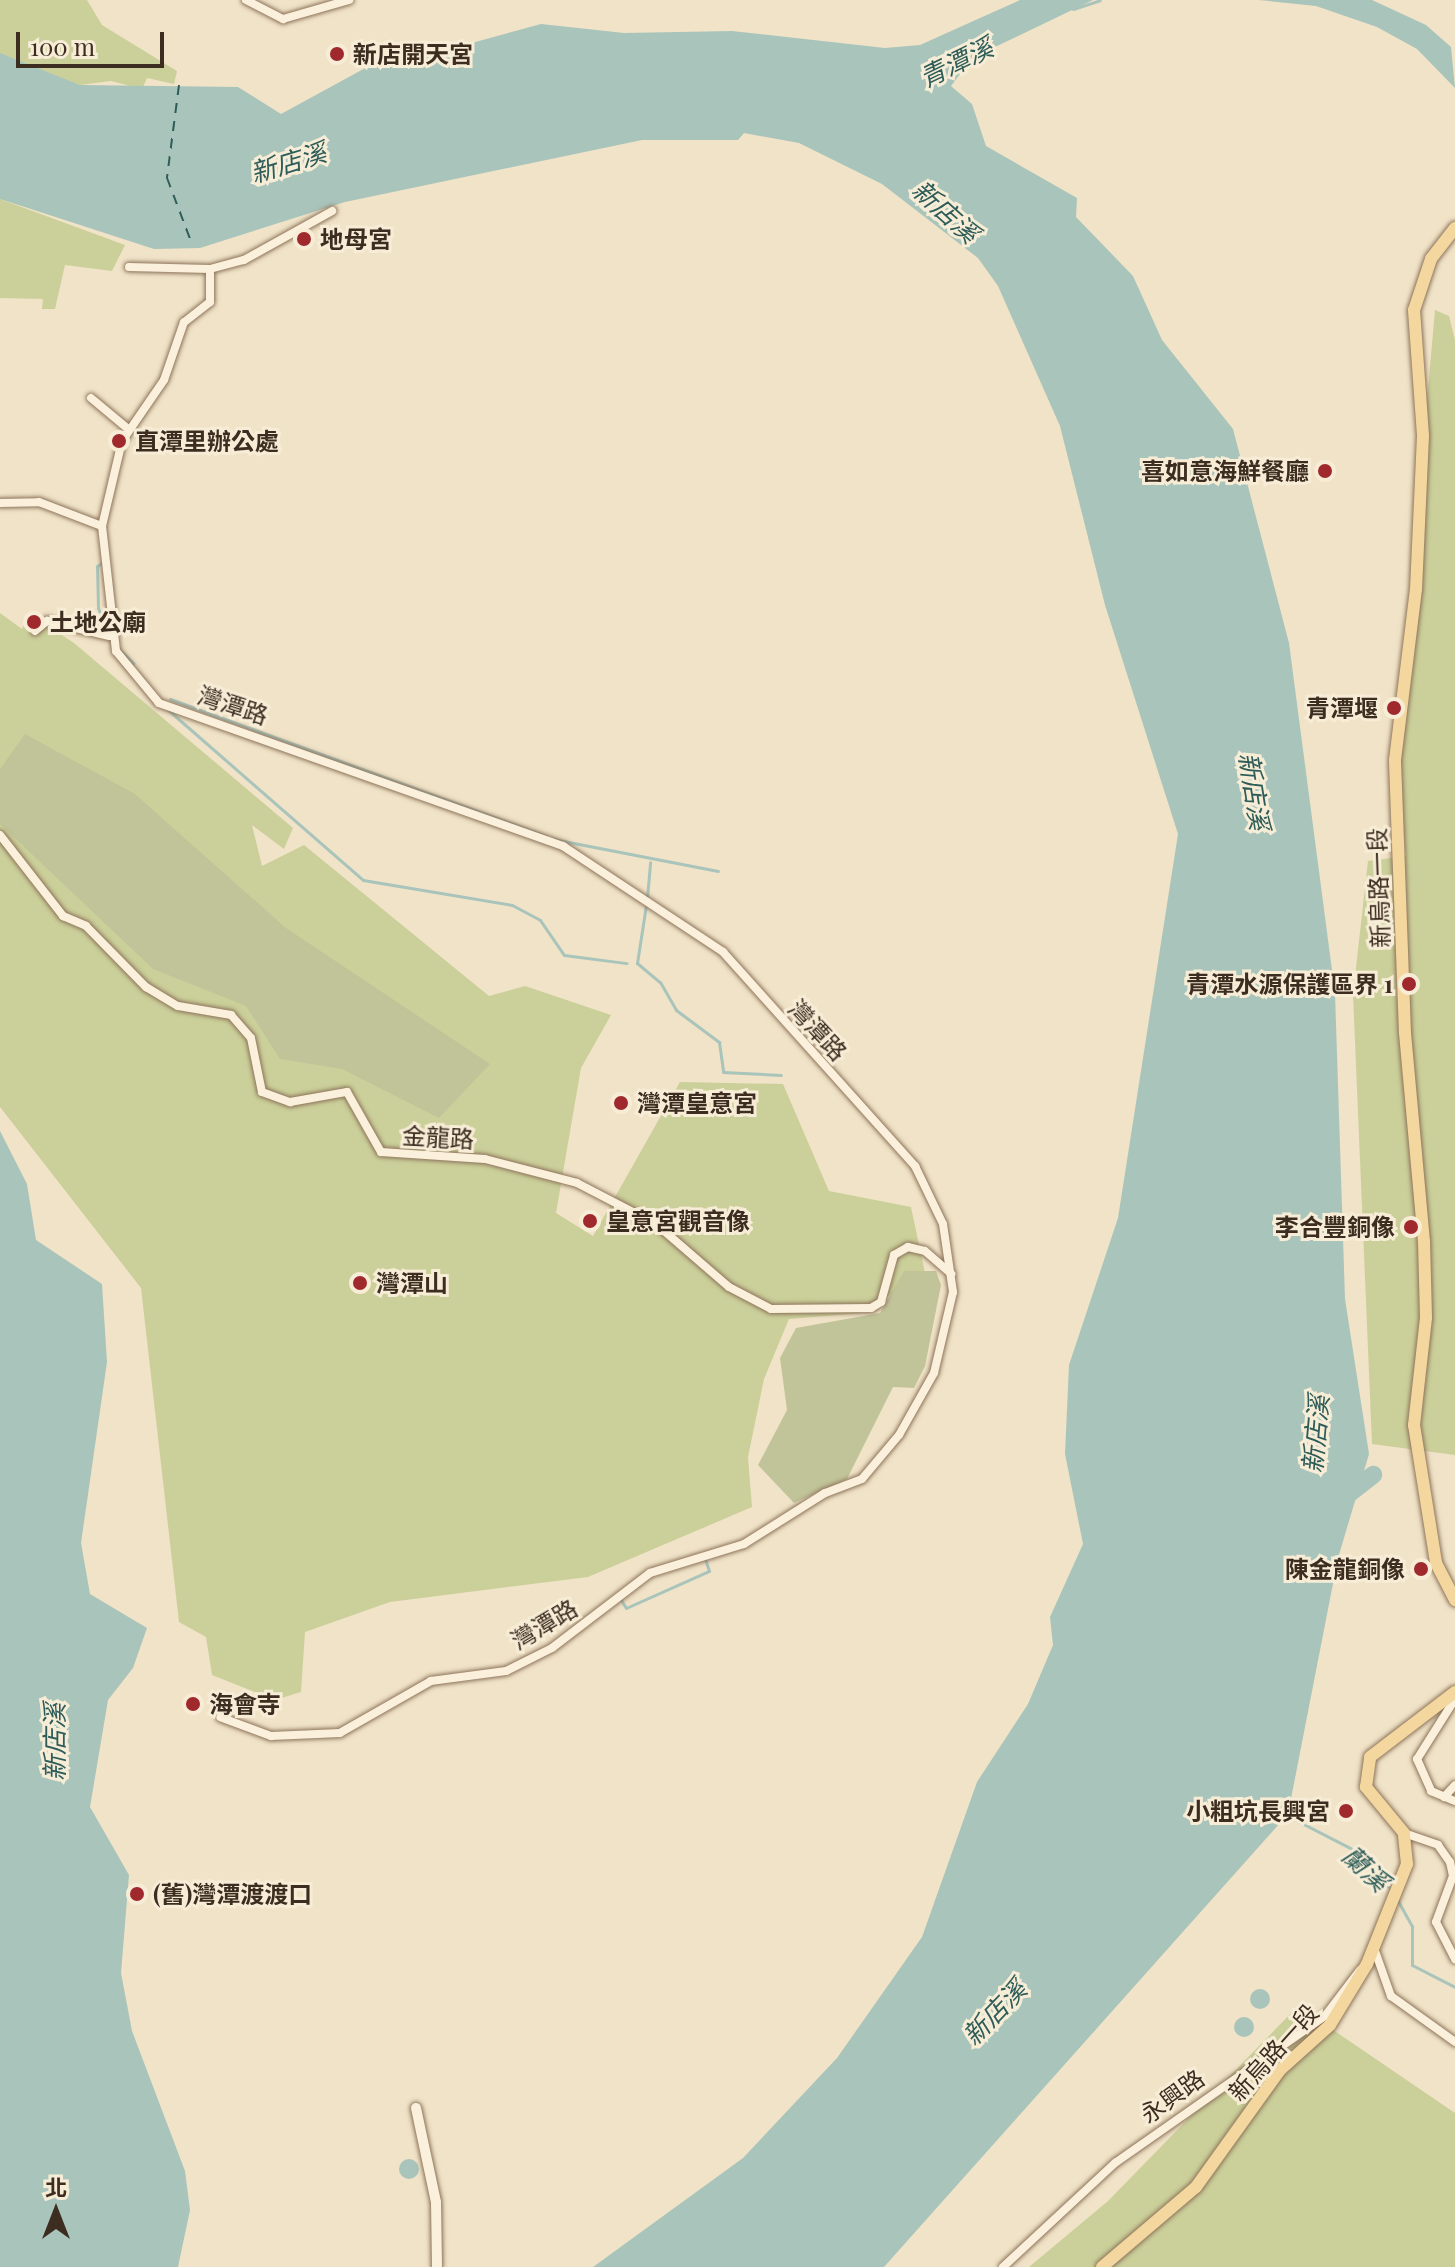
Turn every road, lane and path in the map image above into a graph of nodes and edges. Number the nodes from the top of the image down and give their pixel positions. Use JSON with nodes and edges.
{"nodes":[{"id":1,"x":246,"y":0,"type":"edge"},
{"id":2,"x":349,"y":0,"type":"edge"},
{"id":3,"x":332,"y":211,"type":"dead end"},
{"id":4,"x":1455,"y":228,"type":"edge"},
{"id":5,"x":129,"y":267,"type":"dead end"},
{"id":6,"x":210,"y":269,"type":"junction"},
{"id":7,"x":91,"y":398,"type":"dead end"},
{"id":8,"x":127,"y":428,"type":"junction"},
{"id":9,"x":0,"y":503,"type":"edge"},
{"id":10,"x":102,"y":526,"type":"junction"},
{"id":11,"x":35,"y":631,"type":"dead end"},
{"id":12,"x":109,"y":636,"type":"junction"},
{"id":13,"x":0,"y":835,"type":"edge"},
{"id":14,"x":952,"y":1275,"type":"junction"},
{"id":15,"x":1455,"y":1600,"type":"edge"},
{"id":16,"x":1455,"y":1692,"type":"edge"},
{"id":17,"x":1455,"y":1699,"type":"edge"},
{"id":18,"x":220,"y":1717,"type":"dead end"},
{"id":19,"x":1455,"y":1785,"type":"edge"},
{"id":20,"x":1444,"y":1797,"type":"junction"},
{"id":21,"x":1455,"y":1801,"type":"edge"},
{"id":22,"x":1404,"y":1833,"type":"junction"},
{"id":23,"x":1374,"y":1948,"type":"junction"},
{"id":24,"x":1455,"y":1959,"type":"edge"},
{"id":25,"x":1367,"y":1964,"type":"junction"},
{"id":26,"x":1455,"y":2042,"type":"edge"},
{"id":27,"x":416,"y":2108,"type":"dead end"},
{"id":28,"x":437,"y":2266,"type":"edge"},
{"id":29,"x":1003,"y":2267,"type":"edge"},
{"id":30,"x":1102,"y":2267,"type":"edge"}],
"edges":[{"from":1,"to":2,"type":"street"},
{"from":3,"to":6,"type":"street"},
{"from":4,"to":15,"type":"main road","name":"新烏路一段"},
{"from":5,"to":6,"type":"street"},
{"from":6,"to":8,"type":"street"},
{"from":7,"to":8,"type":"street"},
{"from":8,"to":10,"type":"street"},
{"from":9,"to":10,"type":"street"},
{"from":10,"to":12,"type":"street"},
{"from":11,"to":12,"type":"street"},
{"from":12,"to":14,"type":"street","name":"灣潭路"},
{"from":13,"to":14,"type":"street","name":"金龍路"},
{"from":14,"to":18,"type":"street","name":"灣潭路"},
{"from":16,"to":22,"type":"main road"},
{"from":17,"to":20,"type":"street"},
{"from":19,"to":20,"type":"street"},
{"from":20,"to":21,"type":"street"},
{"from":22,"to":23,"type":"main road","name":"新烏路一段"},
{"from":22,"to":24,"type":"street"},
{"from":23,"to":25,"type":"main road","name":"新烏路一段"},
{"from":23,"to":26,"type":"street"},
{"from":25,"to":29,"type":"street","name":"永興路"},
{"from":25,"to":30,"type":"main road","name":"新烏路一段"},
{"from":27,"to":28,"type":"street"}]}
